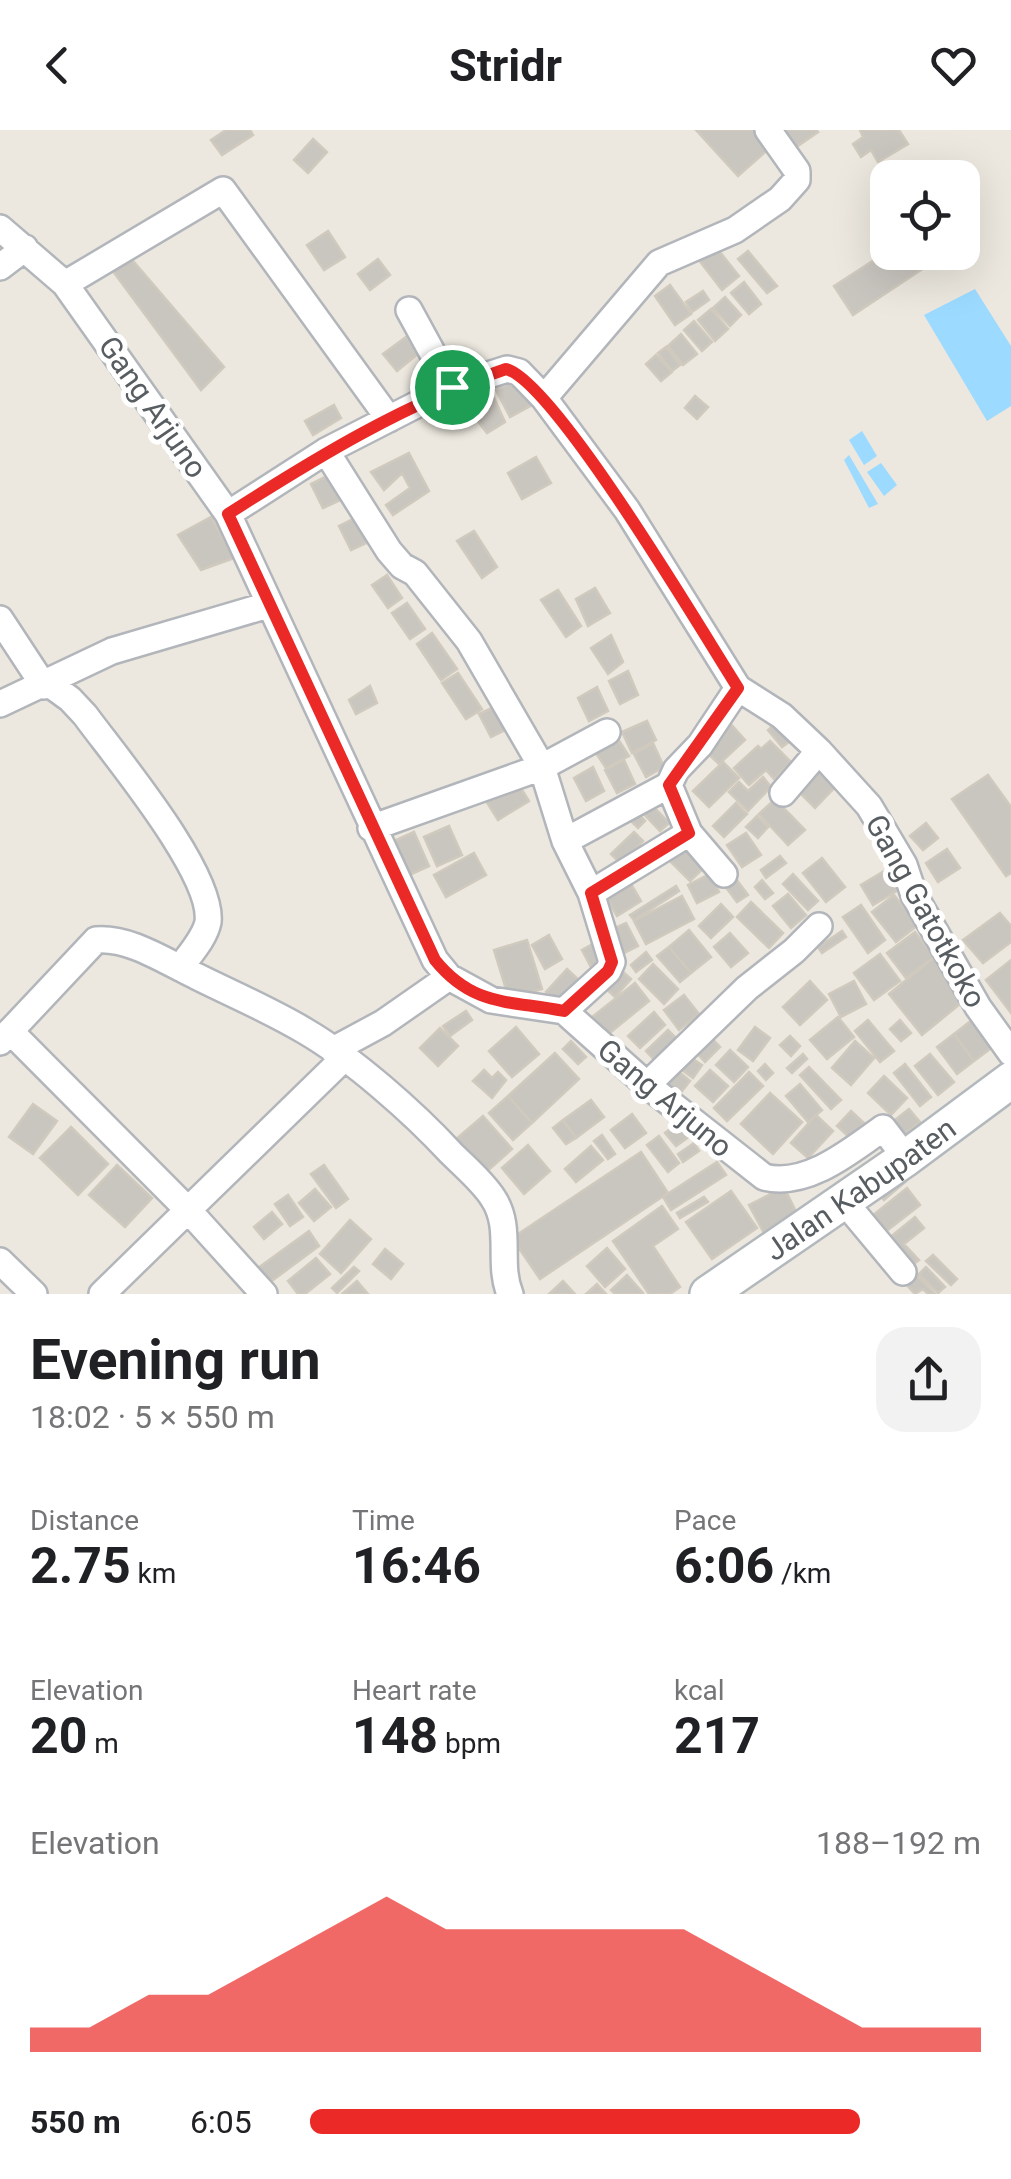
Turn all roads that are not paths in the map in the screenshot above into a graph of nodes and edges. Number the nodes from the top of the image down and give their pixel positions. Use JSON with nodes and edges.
{"nodes":[{"id":1,"x":768,"y":130,"type":"edge"},
{"id":2,"x":0,"y":228,"type":"edge"},
{"id":3,"x":25,"y":248,"type":"junction"},
{"id":4,"x":0,"y":268,"type":"edge"},
{"id":5,"x":65,"y":284,"type":"junction"},
{"id":6,"x":408,"y":310,"type":"dead end"},
{"id":7,"x":452,"y":387,"type":"junction"},
{"id":8,"x":544,"y":398,"type":"junction"},
{"id":9,"x":389,"y":419,"type":"junction"},
{"id":10,"x":326,"y":451,"type":"junction"},
{"id":11,"x":228,"y":514,"type":"junction"},
{"id":12,"x":268,"y":606,"type":"junction"},
{"id":13,"x":0,"y":619,"type":"edge"},
{"id":14,"x":46,"y":684,"type":"junction"},
{"id":15,"x":738,"y":688,"type":"junction"},
{"id":16,"x":0,"y":704,"type":"edge"},
{"id":17,"x":607,"y":732,"type":"dead end"},
{"id":18,"x":820,"y":751,"type":"junction"},
{"id":19,"x":542,"y":767,"type":"junction"},
{"id":20,"x":669,"y":785,"type":"junction"},
{"id":21,"x":784,"y":792,"type":"dead end"},
{"id":22,"x":371,"y":828,"type":"junction"},
{"id":23,"x":689,"y":833,"type":"junction"},
{"id":24,"x":565,"y":841,"type":"junction"},
{"id":25,"x":724,"y":874,"type":"dead end"},
{"id":26,"x":591,"y":893,"type":"junction"},
{"id":27,"x":819,"y":926,"type":"dead end"},
{"id":28,"x":180,"y":968,"type":"junction"},
{"id":29,"x":449,"y":977,"type":"junction"},
{"id":30,"x":564,"y":1011,"type":"junction"},
{"id":31,"x":5,"y":1036,"type":"edge"},
{"id":32,"x":1011,"y":1052,"type":"edge"},
{"id":33,"x":338,"y":1054,"type":"junction"},
{"id":34,"x":1011,"y":1080,"type":"edge"},
{"id":35,"x":647,"y":1085,"type":"junction"},
{"id":36,"x":906,"y":1158,"type":"junction"},
{"id":37,"x":843,"y":1200,"type":"junction"},
{"id":38,"x":188,"y":1210,"type":"junction"},
{"id":39,"x":0,"y":1261,"type":"edge"},
{"id":40,"x":903,"y":1272,"type":"dead end"},
{"id":41,"x":34,"y":1294,"type":"edge"},
{"id":42,"x":102,"y":1294,"type":"edge"},
{"id":43,"x":264,"y":1294,"type":"edge"},
{"id":44,"x":510,"y":1294,"type":"edge"},
{"id":45,"x":708,"y":1294,"type":"edge"}],
"edges":[{"from":1,"to":8,"type":"street"},
{"from":2,"to":3,"type":"street","name":"Gang Arjuno"},
{"from":3,"to":4,"type":"street"},
{"from":3,"to":5,"type":"street","name":"Gang Arjuno"},
{"from":5,"to":9,"type":"street"},
{"from":5,"to":11,"type":"street","name":"Gang Arjuno"},
{"from":6,"to":7,"type":"street"},
{"from":7,"to":8,"type":"street","name":"Gang Gatotkoko"},
{"from":7,"to":9,"type":"street"},
{"from":8,"to":15,"type":"street","name":"Gang Gatotkoko"},
{"from":9,"to":10,"type":"street"},
{"from":10,"to":11,"type":"street"},
{"from":10,"to":19,"type":"street"},
{"from":11,"to":12,"type":"street","name":"Gang Arjuno"},
{"from":12,"to":14,"type":"street"},
{"from":12,"to":22,"type":"street","name":"Gang Arjuno"},
{"from":13,"to":14,"type":"street"},
{"from":14,"to":16,"type":"street"},
{"from":14,"to":28,"type":"street"},
{"from":15,"to":18,"type":"street","name":"Gang Gatotkoko"},
{"from":15,"to":20,"type":"street"},
{"from":17,"to":19,"type":"street"},
{"from":18,"to":21,"type":"street"},
{"from":18,"to":32,"type":"street","name":"Gang Gatotkoko"},
{"from":19,"to":22,"type":"street"},
{"from":19,"to":24,"type":"street"},
{"from":20,"to":23,"type":"street"},
{"from":20,"to":24,"type":"street"},
{"from":22,"to":29,"type":"street","name":"Gang Arjuno"},
{"from":23,"to":25,"type":"street"},
{"from":23,"to":26,"type":"street"},
{"from":24,"to":26,"type":"street"},
{"from":26,"to":30,"type":"street"},
{"from":27,"to":35,"type":"street"},
{"from":28,"to":31,"type":"street"},
{"from":28,"to":33,"type":"street"},
{"from":29,"to":30,"type":"street"},
{"from":29,"to":33,"type":"street"},
{"from":30,"to":35,"type":"street","name":"Gang Arjuno"},
{"from":31,"to":38,"type":"street"},
{"from":33,"to":38,"type":"street"},
{"from":33,"to":44,"type":"street"},
{"from":34,"to":36,"type":"main road","name":"Jalan Kabupaten"},
{"from":35,"to":36,"type":"street","name":"Gang Arjuno"},
{"from":36,"to":37,"type":"main road","name":"Jalan Kabupaten"},
{"from":37,"to":40,"type":"street"},
{"from":37,"to":45,"type":"main road","name":"Jalan Kabupaten"},
{"from":38,"to":42,"type":"street"},
{"from":38,"to":43,"type":"street"},
{"from":39,"to":41,"type":"street"}]}
